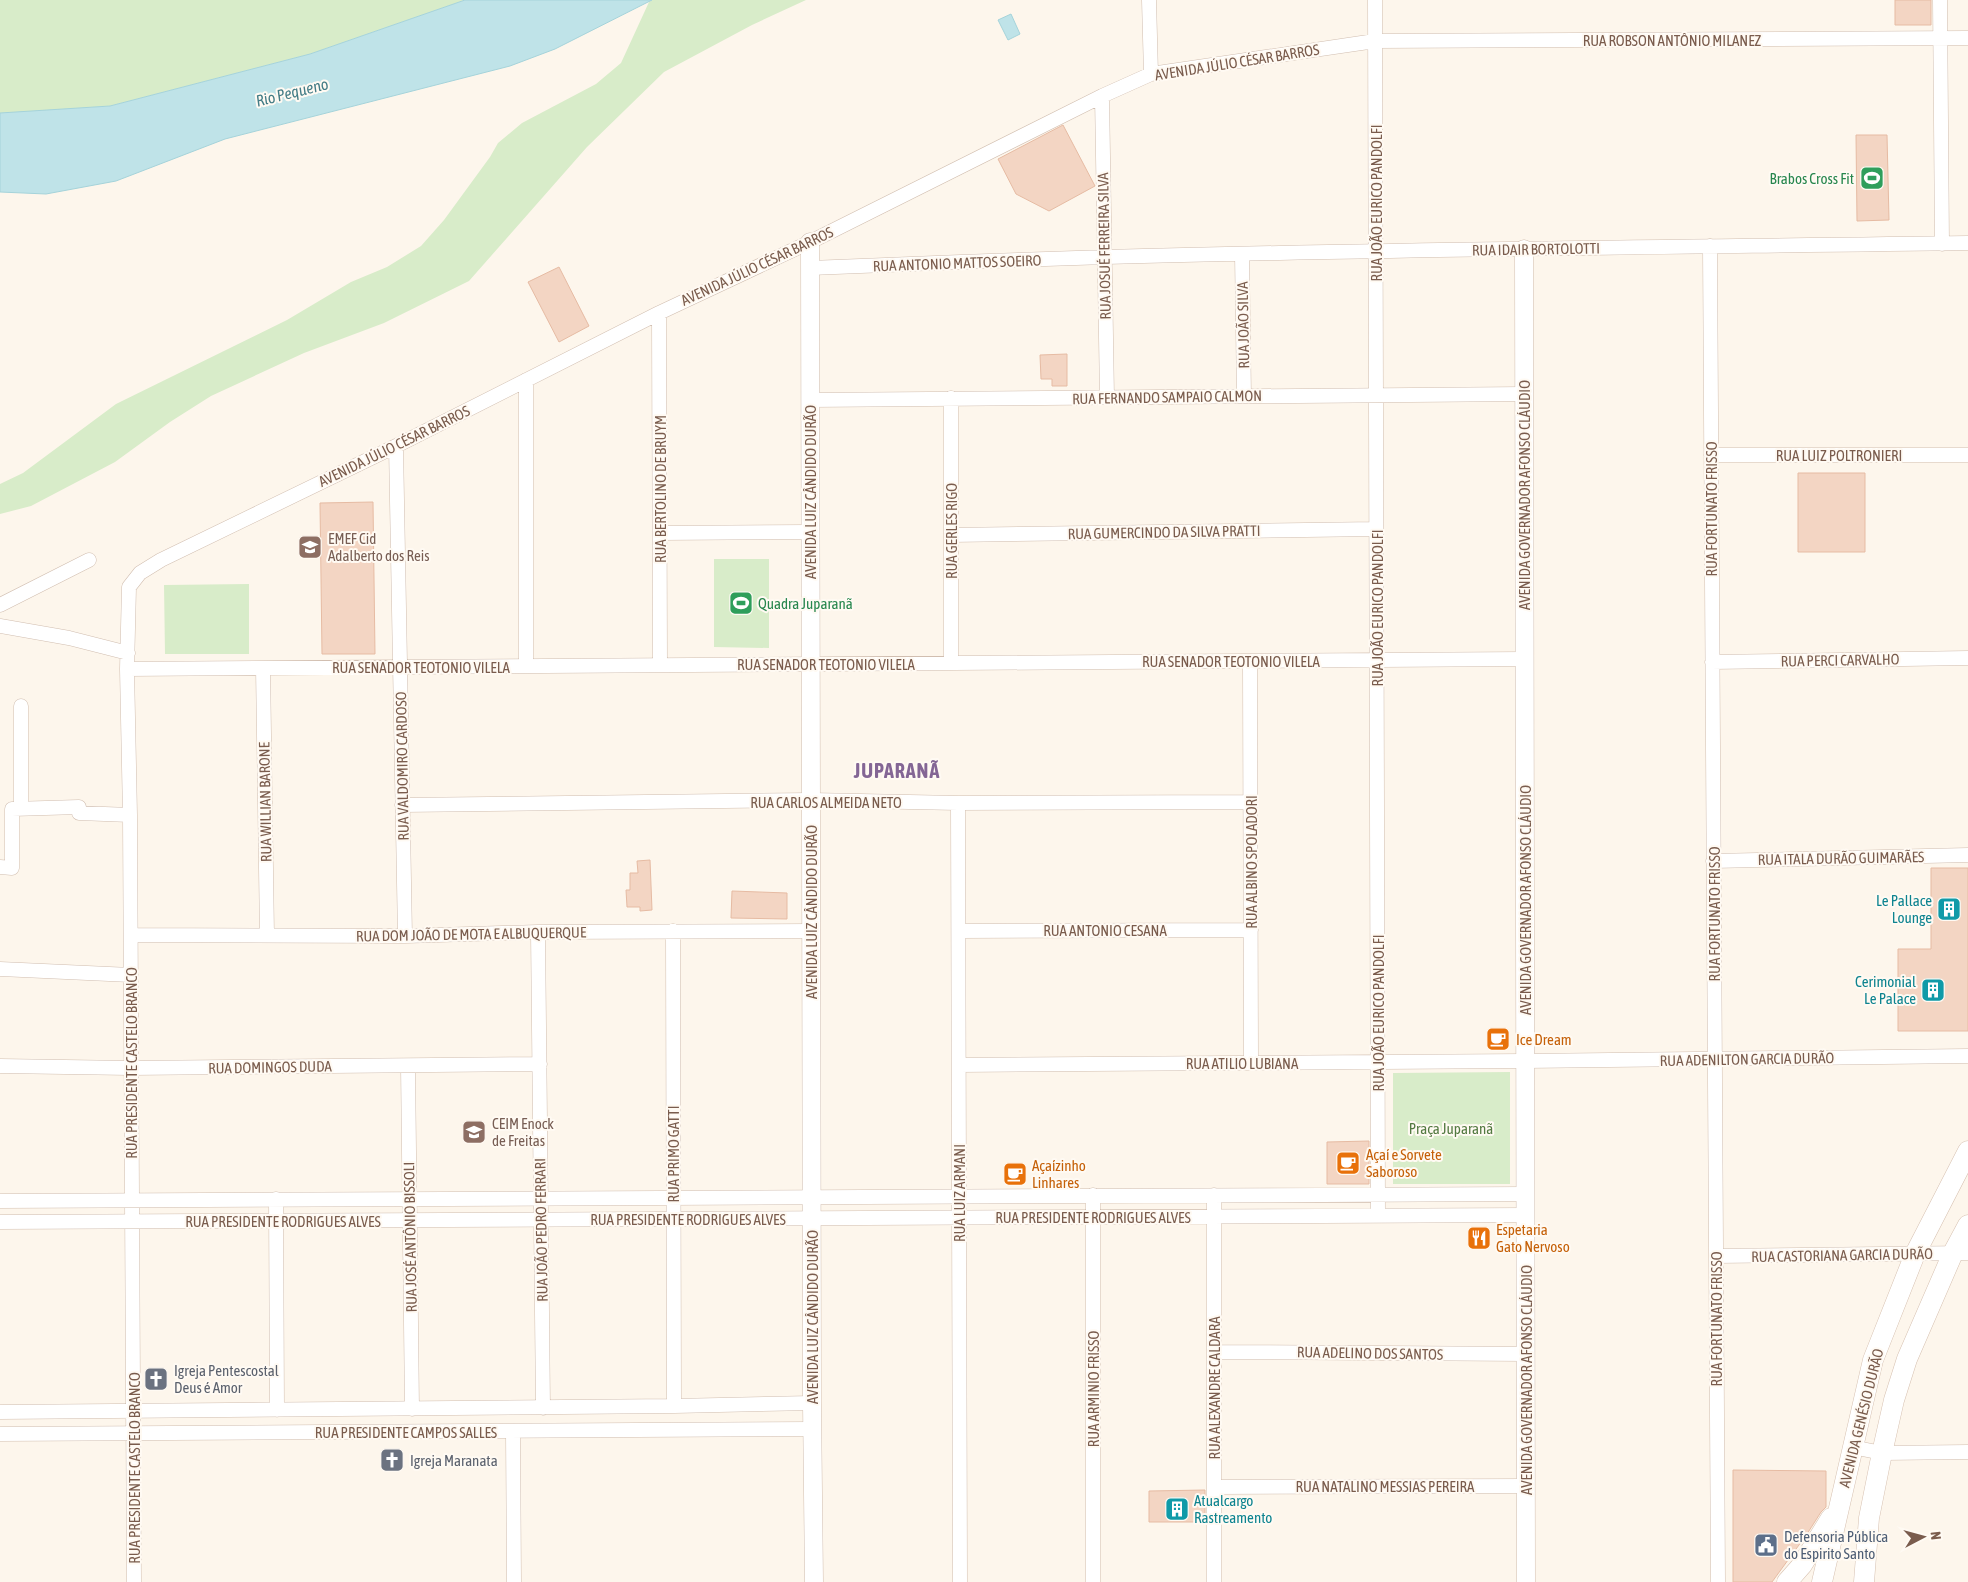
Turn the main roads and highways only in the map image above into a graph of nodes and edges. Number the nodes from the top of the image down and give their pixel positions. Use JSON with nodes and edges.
{"nodes":[{"id":1,"x":1968,"y":1151,"type":"edge"},
{"id":2,"x":1968,"y":1225,"type":"edge"},
{"id":3,"x":1960,"y":1253,"type":"edge"},
{"id":4,"x":1841,"y":1499,"type":"junction"},
{"id":5,"x":1787,"y":1582,"type":"edge"},
{"id":6,"x":1822,"y":1582,"type":"edge"},
{"id":7,"x":1864,"y":1582,"type":"edge"}],
"edges":[{"from":1,"to":4,"type":"main road","name":"AVENIDA GENÉSIO DURÃO"},
{"from":2,"to":3,"type":"main road"},
{"from":3,"to":7,"type":"main road"},
{"from":4,"to":5,"type":"main road"},
{"from":4,"to":6,"type":"main road","name":"AVENIDA GENÉSIO DURÃO"}]}
